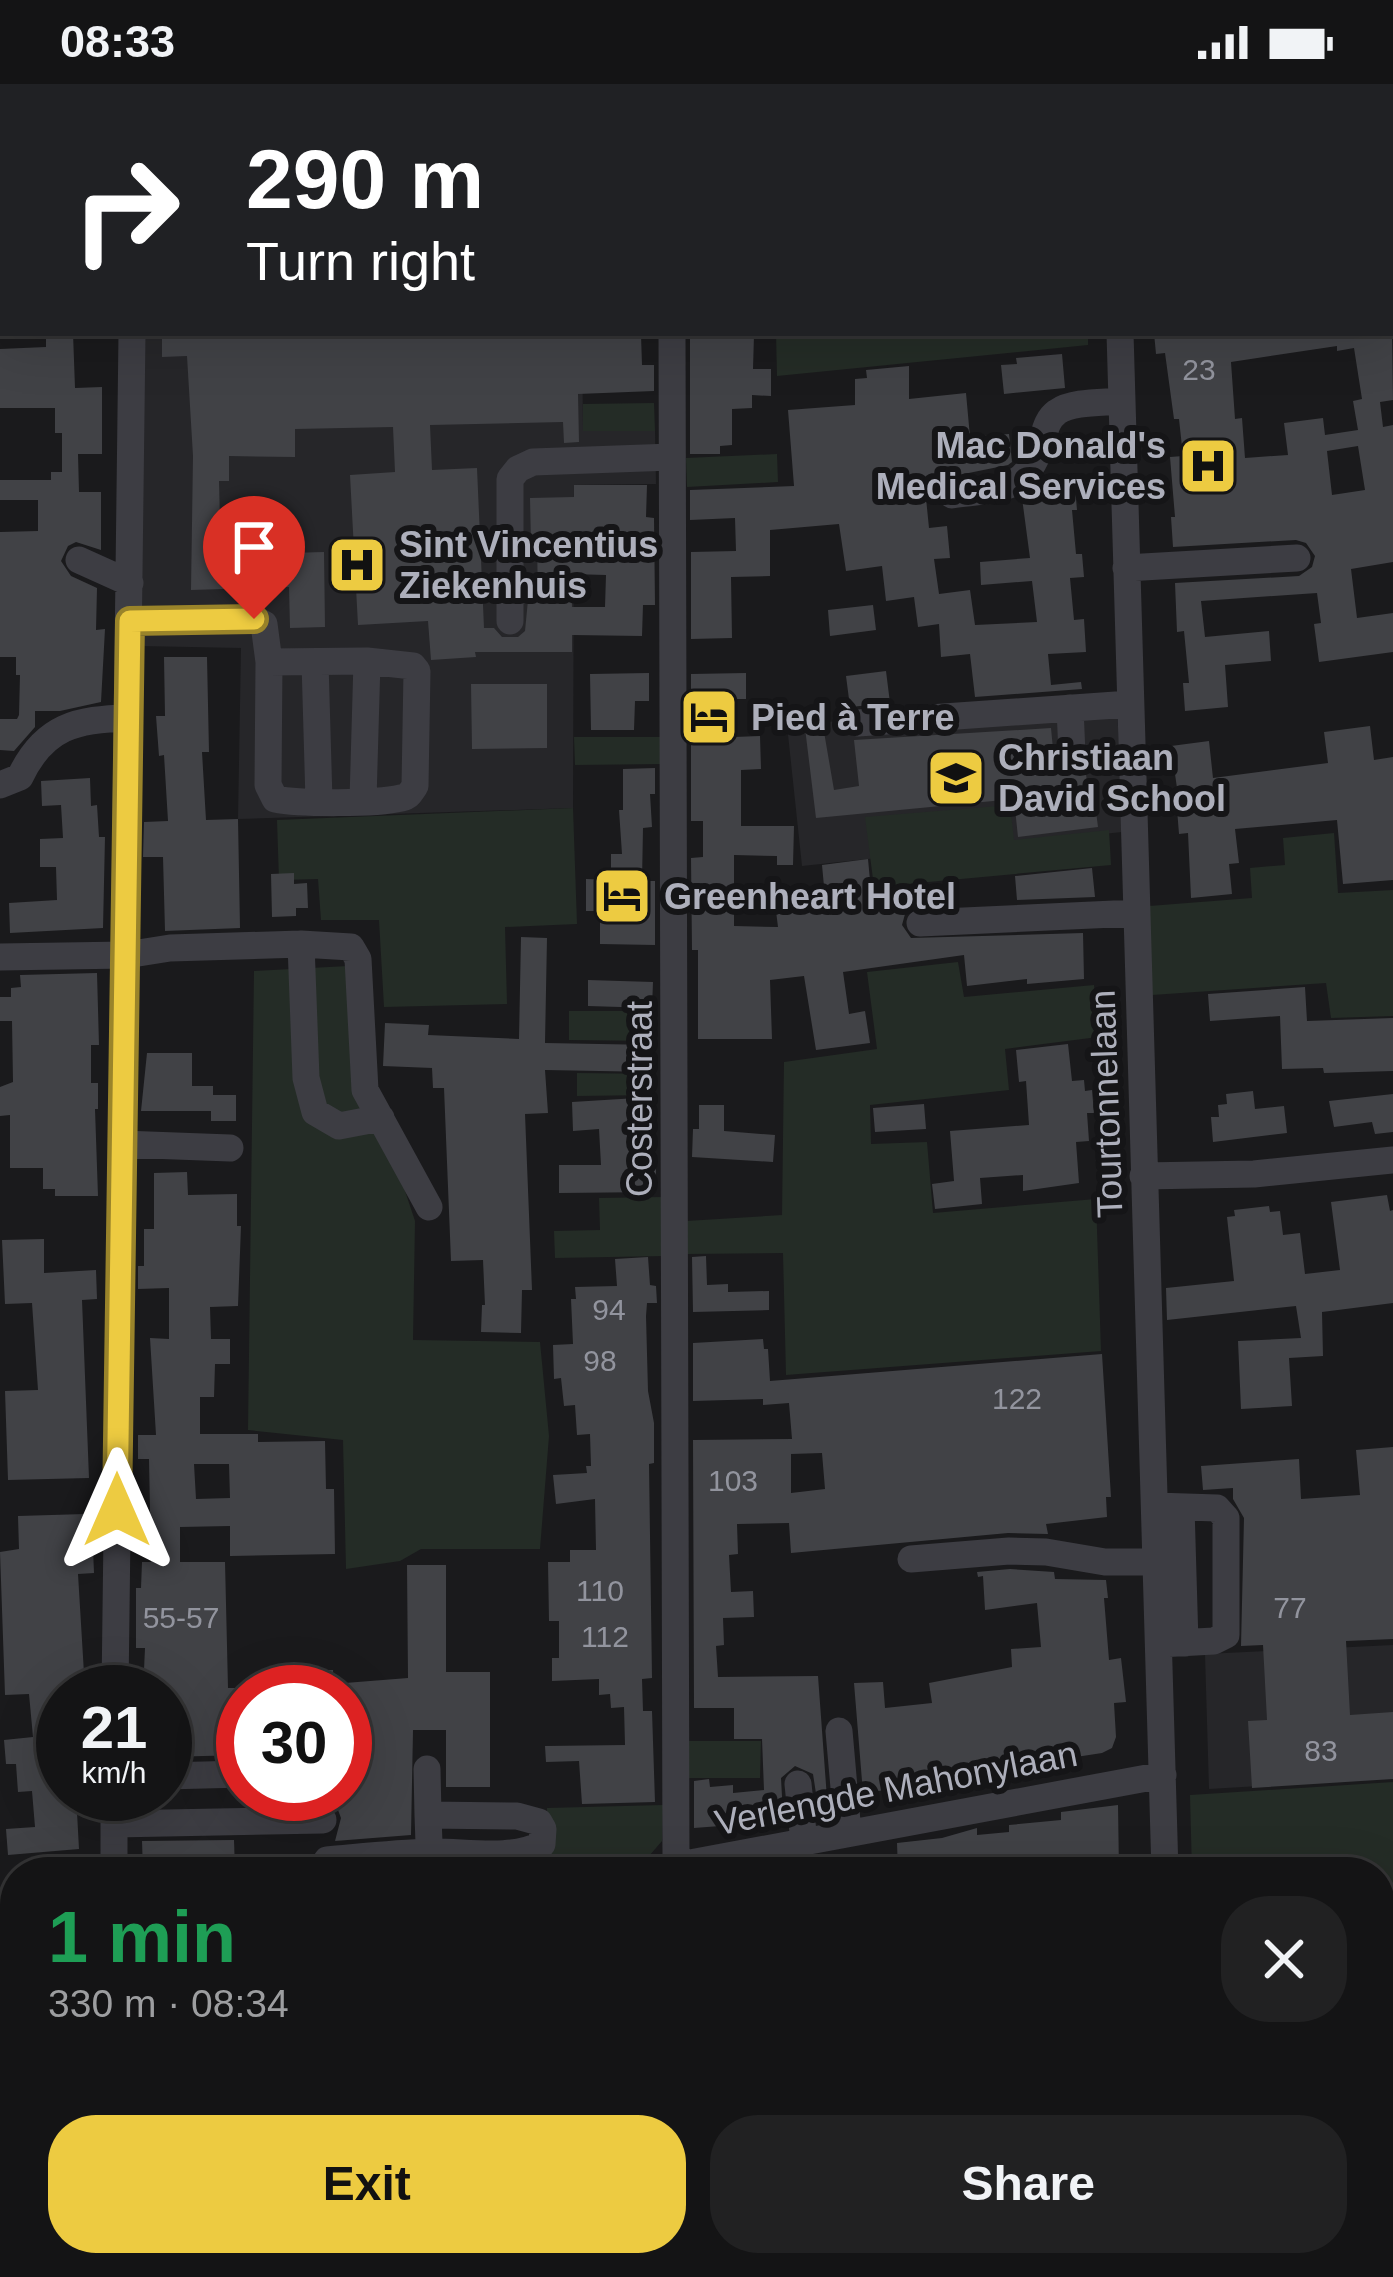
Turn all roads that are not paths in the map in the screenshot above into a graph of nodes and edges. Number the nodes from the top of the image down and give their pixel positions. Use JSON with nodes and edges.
{"nodes":[{"id":1,"x":132,"y":336,"type":"edge"},
{"id":2,"x":672,"y":336,"type":"edge"},
{"id":3,"x":1120,"y":336,"type":"edge"},
{"id":4,"x":1122,"y":401,"type":"junction"},
{"id":5,"x":671,"y":457,"type":"junction"},
{"id":6,"x":952,"y":495,"type":"dead end"},
{"id":7,"x":1297,"y":558,"type":"dead end"},
{"id":8,"x":79,"y":560,"type":"dead end"},
{"id":9,"x":1126,"y":568,"type":"junction"},
{"id":10,"x":130,"y":583,"type":"junction"},
{"id":11,"x":130,"y":621,"type":"junction"},
{"id":12,"x":511,"y":621,"type":"dead end"},
{"id":13,"x":269,"y":662,"type":"junction"},
{"id":14,"x":315,"y":662,"type":"junction"},
{"id":15,"x":367,"y":662,"type":"junction"},
{"id":16,"x":1130,"y":704,"type":"junction"},
{"id":17,"x":1070,"y":708,"type":"junction"},
{"id":18,"x":129,"y":718,"type":"junction"},
{"id":19,"x":858,"y":723,"type":"dead end"},
{"id":20,"x":1072,"y":754,"type":"dead end"},
{"id":21,"x":0,"y":785,"type":"edge"},
{"id":22,"x":363,"y":800,"type":"junction"},
{"id":23,"x":319,"y":801,"type":"junction"},
{"id":24,"x":1136,"y":913,"type":"junction"},
{"id":25,"x":920,"y":923,"type":"dead end"},
{"id":26,"x":301,"y":944,"type":"junction"},
{"id":27,"x":126,"y":955,"type":"junction"},
{"id":28,"x":0,"y":957,"type":"edge"},
{"id":29,"x":381,"y":1118,"type":"junction"},
{"id":30,"x":122,"y":1144,"type":"junction"},
{"id":31,"x":230,"y":1148,"type":"dead end"},
{"id":32,"x":1393,"y":1160,"type":"edge"},
{"id":33,"x":1143,"y":1176,"type":"junction"},
{"id":34,"x":429,"y":1207,"type":"dead end"},
{"id":35,"x":1168,"y":1506,"type":"junction"},
{"id":36,"x":911,"y":1559,"type":"dead end"},
{"id":37,"x":1156,"y":1562,"type":"junction"},
{"id":38,"x":1172,"y":1643,"type":"junction"},
{"id":39,"x":115,"y":1665,"type":"edge"},
{"id":40,"x":839,"y":1731,"type":"dead end"},
{"id":41,"x":427,"y":1769,"type":"dead end"},
{"id":42,"x":1163,"y":1775,"type":"junction"},
{"id":43,"x":798,"y":1784,"type":"dead end"},
{"id":44,"x":216,"y":1815,"type":"edge"},
{"id":45,"x":428,"y":1815,"type":"junction"},
{"id":46,"x":324,"y":1821,"type":"edge"},
{"id":47,"x":114,"y":1823,"type":"joint"},
{"id":48,"x":848,"y":1833,"type":"junction"},
{"id":49,"x":804,"y":1841,"type":"junction"},
{"id":50,"x":114,"y":1857,"type":"edge"},
{"id":51,"x":326,"y":1857,"type":"edge"},
{"id":52,"x":429,"y":1857,"type":"edge"},
{"id":53,"x":473,"y":1857,"type":"edge"},
{"id":54,"x":662,"y":1857,"type":"edge"},
{"id":55,"x":723,"y":1857,"type":"edge"},
{"id":56,"x":1165,"y":1857,"type":"edge"}],
"edges":[{"from":1,"to":10,"type":"street"},
{"from":2,"to":5,"type":"street","name":"Costerstraat"},
{"from":3,"to":4,"type":"street","name":"Tourtonnelaan"},
{"from":4,"to":6,"type":"street"},
{"from":4,"to":9,"type":"street","name":"Tourtonnelaan"},
{"from":5,"to":12,"type":"street"},
{"from":5,"to":54,"type":"street","name":"Costerstraat"},
{"from":7,"to":9,"type":"street"},
{"from":8,"to":10,"type":"street"},
{"from":9,"to":16,"type":"street","name":"Tourtonnelaan"},
{"from":10,"to":11,"type":"street"},
{"from":11,"to":13,"type":"street"},
{"from":11,"to":18,"type":"street"},
{"from":13,"to":14,"type":"street"},
{"from":13,"to":23,"type":"street"},
{"from":14,"to":15,"type":"street"},
{"from":14,"to":23,"type":"street"},
{"from":15,"to":22,"type":"street"},
{"from":15,"to":22,"type":"street"},
{"from":16,"to":17,"type":"street"},
{"from":16,"to":24,"type":"street","name":"Tourtonnelaan"},
{"from":17,"to":19,"type":"street"},
{"from":17,"to":20,"type":"street"},
{"from":18,"to":21,"type":"street"},
{"from":18,"to":27,"type":"street"},
{"from":22,"to":23,"type":"street"},
{"from":24,"to":25,"type":"street"},
{"from":24,"to":33,"type":"street","name":"Tourtonnelaan"},
{"from":26,"to":27,"type":"street"},
{"from":26,"to":29,"type":"street"},
{"from":26,"to":29,"type":"street"},
{"from":27,"to":28,"type":"street"},
{"from":27,"to":30,"type":"street"},
{"from":29,"to":34,"type":"street"},
{"from":30,"to":31,"type":"street"},
{"from":30,"to":39,"type":"street"},
{"from":32,"to":33,"type":"street"},
{"from":33,"to":35,"type":"street","name":"Tourtonnelaan"},
{"from":35,"to":37,"type":"street","name":"Tourtonnelaan"},
{"from":35,"to":38,"type":"street"},
{"from":35,"to":38,"type":"street"},
{"from":36,"to":37,"type":"street"},
{"from":37,"to":38,"type":"street","name":"Tourtonnelaan"},
{"from":38,"to":42,"type":"street","name":"Tourtonnelaan"},
{"from":40,"to":48,"type":"street"},
{"from":41,"to":45,"type":"street"},
{"from":42,"to":48,"type":"street","name":"Verlengde Mahonylaan"},
{"from":42,"to":56,"type":"street","name":"Tourtonnelaan"},
{"from":43,"to":49,"type":"street"},
{"from":44,"to":47,"type":"street"},
{"from":45,"to":52,"type":"street"},
{"from":45,"to":53,"type":"street"},
{"from":46,"to":51,"type":"street"},
{"from":47,"to":50,"type":"street"},
{"from":48,"to":49,"type":"street","name":"Verlengde Mahonylaan"},
{"from":49,"to":55,"type":"street","name":"Verlengde Mahonylaan"}]}
